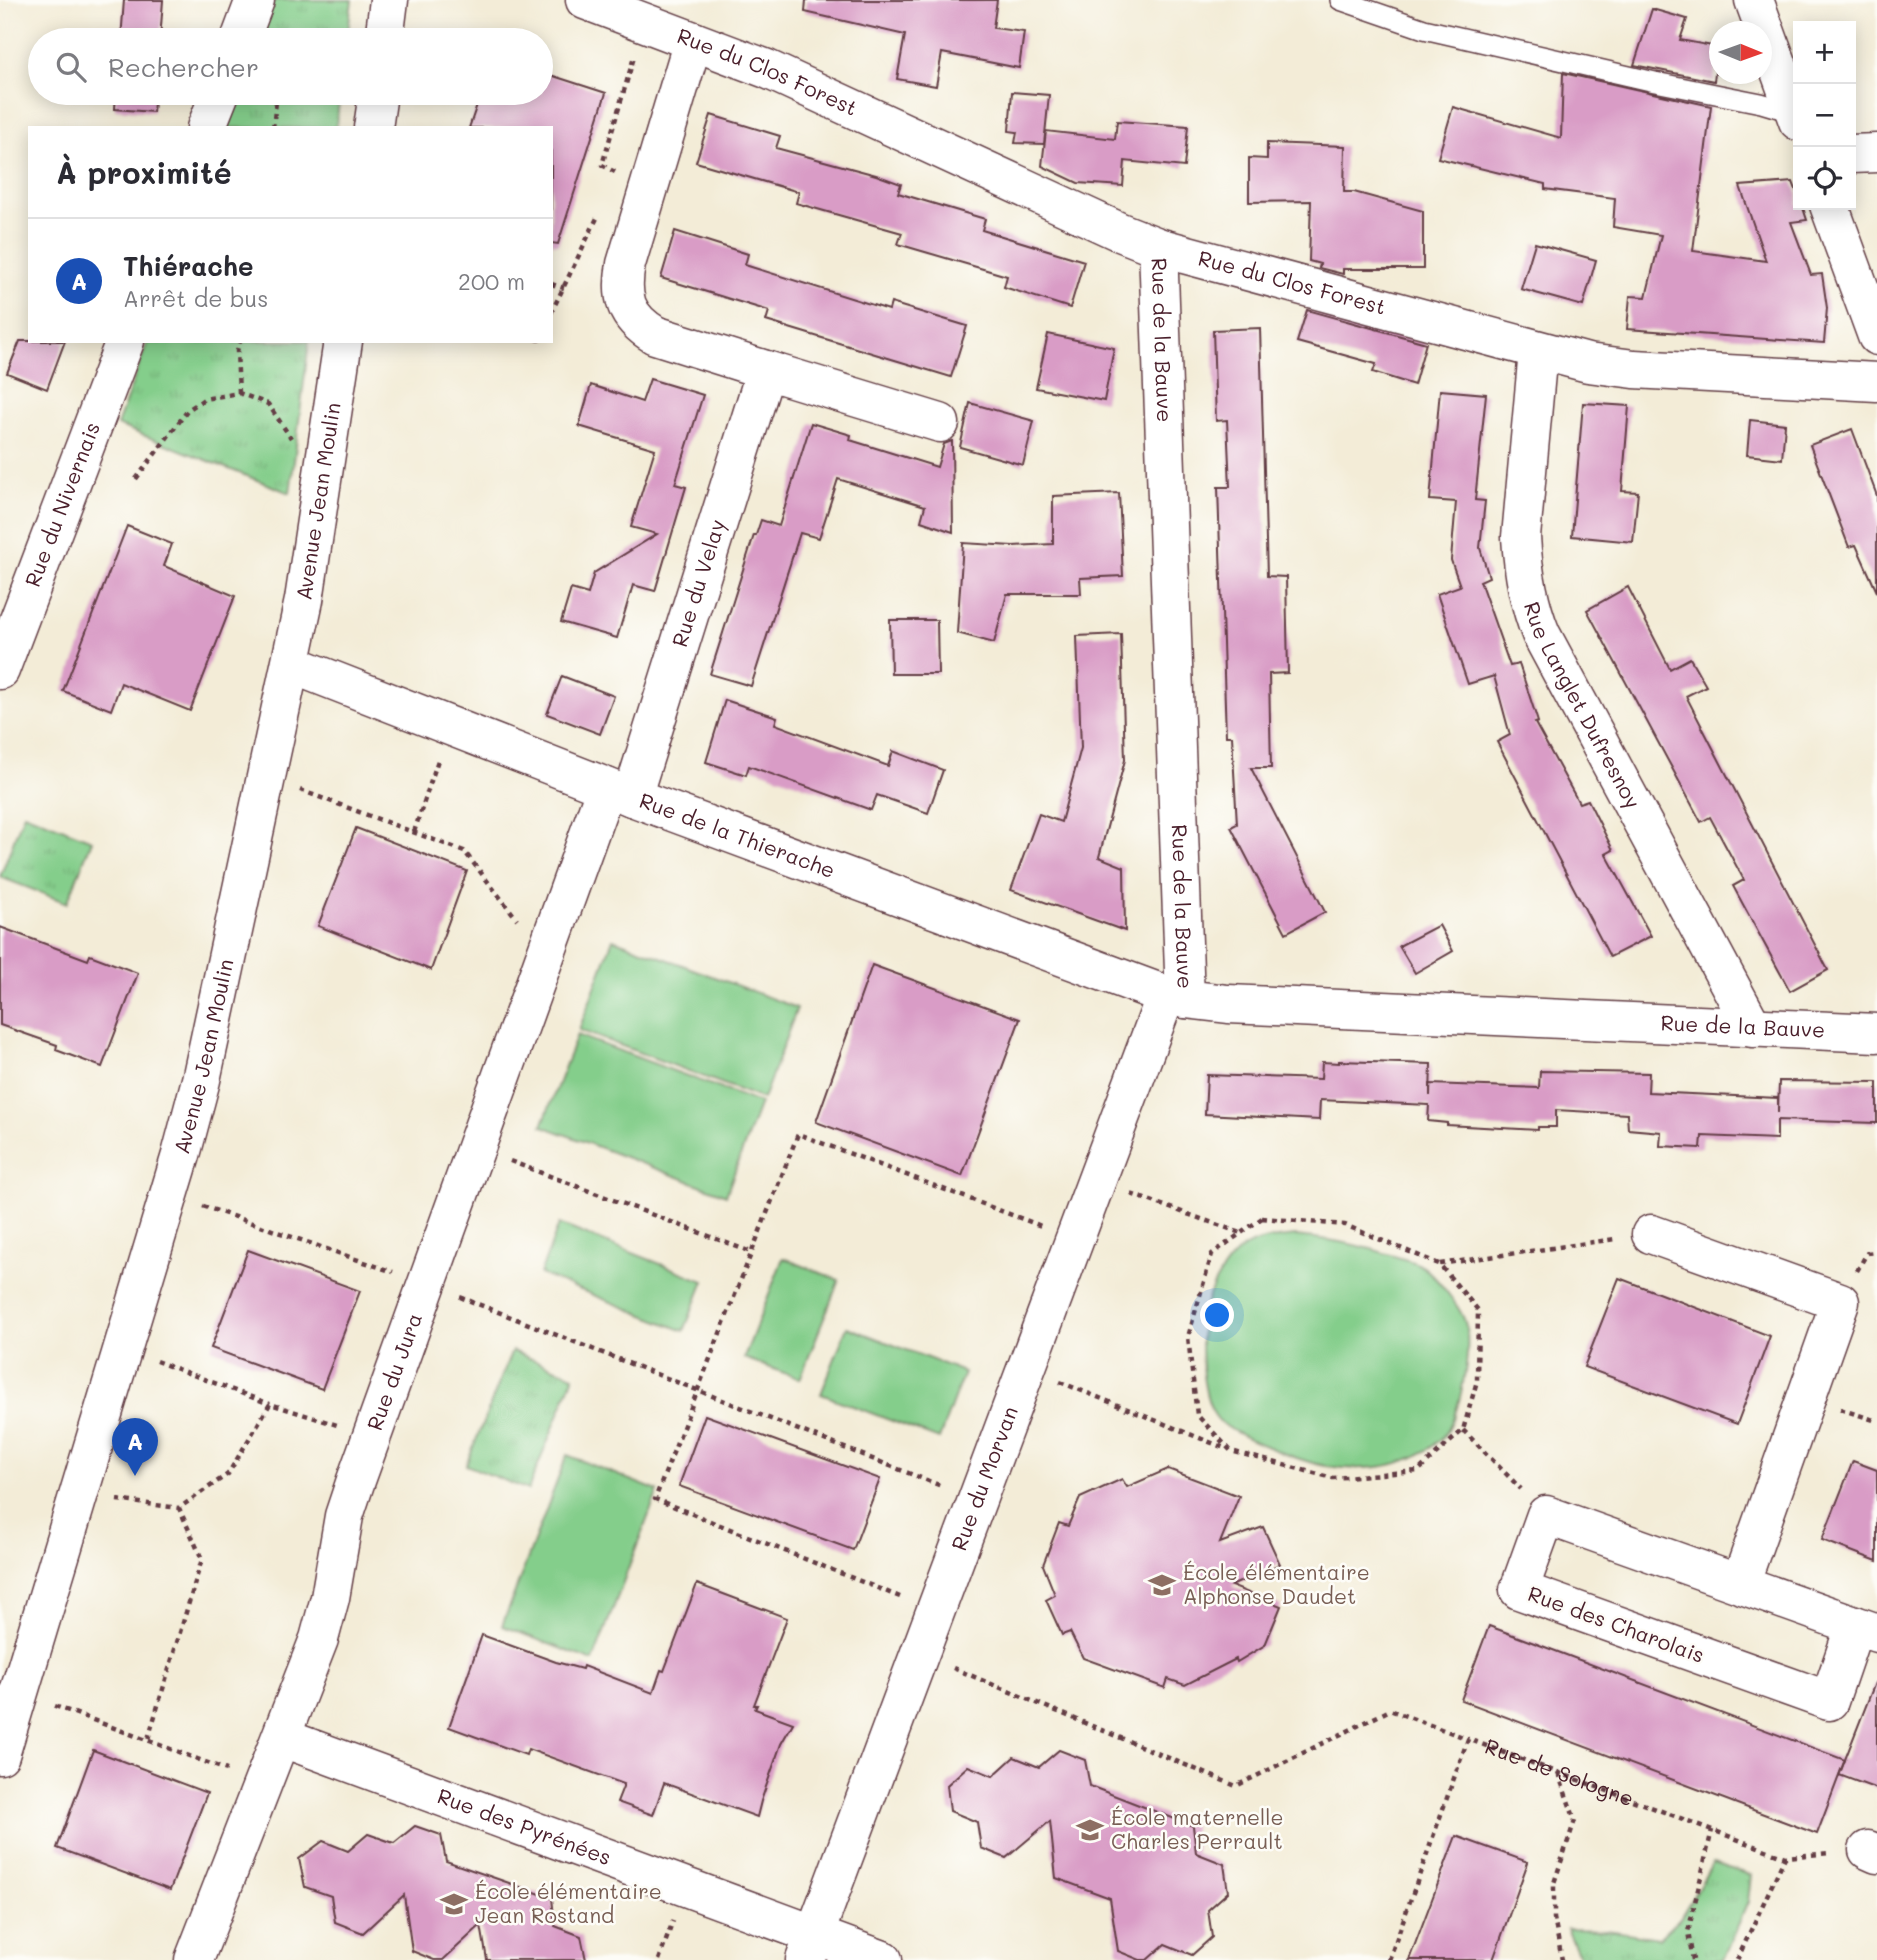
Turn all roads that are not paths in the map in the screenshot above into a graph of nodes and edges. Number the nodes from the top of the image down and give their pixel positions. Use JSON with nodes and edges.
{"nodes":[{"id":1,"x":255,"y":0,"type":"edge"},
{"id":2,"x":389,"y":0,"type":"edge"},
{"id":3,"x":585,"y":0,"type":"edge"},
{"id":4,"x":1339,"y":0,"type":"edge"},
{"id":5,"x":1754,"y":0,"type":"edge"},
{"id":6,"x":244,"y":28,"type":"edge"},
{"id":7,"x":386,"y":28,"type":"edge"},
{"id":8,"x":693,"y":41,"type":"junction"},
{"id":9,"x":215,"y":105,"type":"edge"},
{"id":10,"x":376,"y":105,"type":"edge"},
{"id":11,"x":1793,"y":106,"type":"edge"},
{"id":12,"x":1793,"y":115,"type":"edge"},
{"id":13,"x":207,"y":126,"type":"edge"},
{"id":14,"x":373,"y":126,"type":"edge"},
{"id":15,"x":1877,"y":153,"type":"edge"},
{"id":16,"x":1856,"y":154,"type":"edge"},
{"id":17,"x":1831,"y":210,"type":"edge"},
{"id":18,"x":1158,"y":247,"type":"junction"},
{"id":19,"x":1877,"y":336,"type":"edge"},
{"id":20,"x":124,"y":343,"type":"edge"},
{"id":21,"x":344,"y":343,"type":"edge"},
{"id":22,"x":1538,"y":351,"type":"junction"},
{"id":23,"x":766,"y":370,"type":"junction"},
{"id":24,"x":1877,"y":382,"type":"edge"},
{"id":25,"x":940,"y":423,"type":"dead end"},
{"id":26,"x":291,"y":664,"type":"junction"},
{"id":27,"x":0,"y":670,"type":"edge"},
{"id":28,"x":619,"y":792,"type":"junction"},
{"id":29,"x":1176,"y":997,"type":"junction"},
{"id":30,"x":1753,"y":1028,"type":"junction"},
{"id":31,"x":1877,"y":1033,"type":"edge"},
{"id":32,"x":1651,"y":1234,"type":"road end"},
{"id":33,"x":1740,"y":1584,"type":"junction"},
{"id":34,"x":1866,"y":1629,"type":"edge"},
{"id":35,"x":282,"y":1738,"type":"junction"},
{"id":36,"x":0,"y":1755,"type":"edge"},
{"id":37,"x":809,"y":1947,"type":"edge"},
{"id":38,"x":194,"y":1960,"type":"edge"},
{"id":39,"x":883,"y":1960,"type":"edge"}],
"edges":[{"from":1,"to":6,"type":"street"},
{"from":2,"to":7,"type":"street"},
{"from":3,"to":8,"type":"street","name":"Rue du Clos Forest"},
{"from":4,"to":12,"type":"lane"},
{"from":5,"to":11,"type":"street"},
{"from":8,"to":18,"type":"street","name":"Rue du Clos Forest"},
{"from":8,"to":23,"type":"street"},
{"from":9,"to":13,"type":"street"},
{"from":10,"to":14,"type":"street"},
{"from":15,"to":16,"type":"street"},
{"from":17,"to":19,"type":"street"},
{"from":18,"to":22,"type":"street","name":"Rue du Clos Forest"},
{"from":18,"to":29,"type":"street","name":"Rue de la Bauve"},
{"from":20,"to":27,"type":"street","name":"Rue du Nivernais"},
{"from":21,"to":26,"type":"street","name":"Avenue Jean Moulin"},
{"from":22,"to":24,"type":"street","name":"Rue du Clos Forest"},
{"from":22,"to":30,"type":"street","name":"Rue Langlet Dufresnoy"},
{"from":23,"to":25,"type":"street"},
{"from":23,"to":28,"type":"street","name":"Rue du Velay"},
{"from":26,"to":28,"type":"street","name":"Rue de la Thierache"},
{"from":26,"to":36,"type":"street","name":"Avenue Jean Moulin"},
{"from":28,"to":29,"type":"street","name":"Rue de la Thierache"},
{"from":28,"to":35,"type":"street","name":"Rue du Jura"},
{"from":29,"to":30,"type":"street","name":"Rue de la Bauve"},
{"from":29,"to":37,"type":"street","name":"Rue du Morvan"},
{"from":30,"to":31,"type":"street","name":"Rue de la Bauve"},
{"from":32,"to":33,"type":"street"},
{"from":33,"to":34,"type":"street","name":"Rue des Charolais"},
{"from":33,"to":34,"type":"street","name":"Rue des Charolais"},
{"from":35,"to":37,"type":"street","name":"Rue des Pyrénées"},
{"from":35,"to":38,"type":"street","name":"Rue du Jura"},
{"from":37,"to":39,"type":"street","name":"Rue des Pyrénées"}]}
